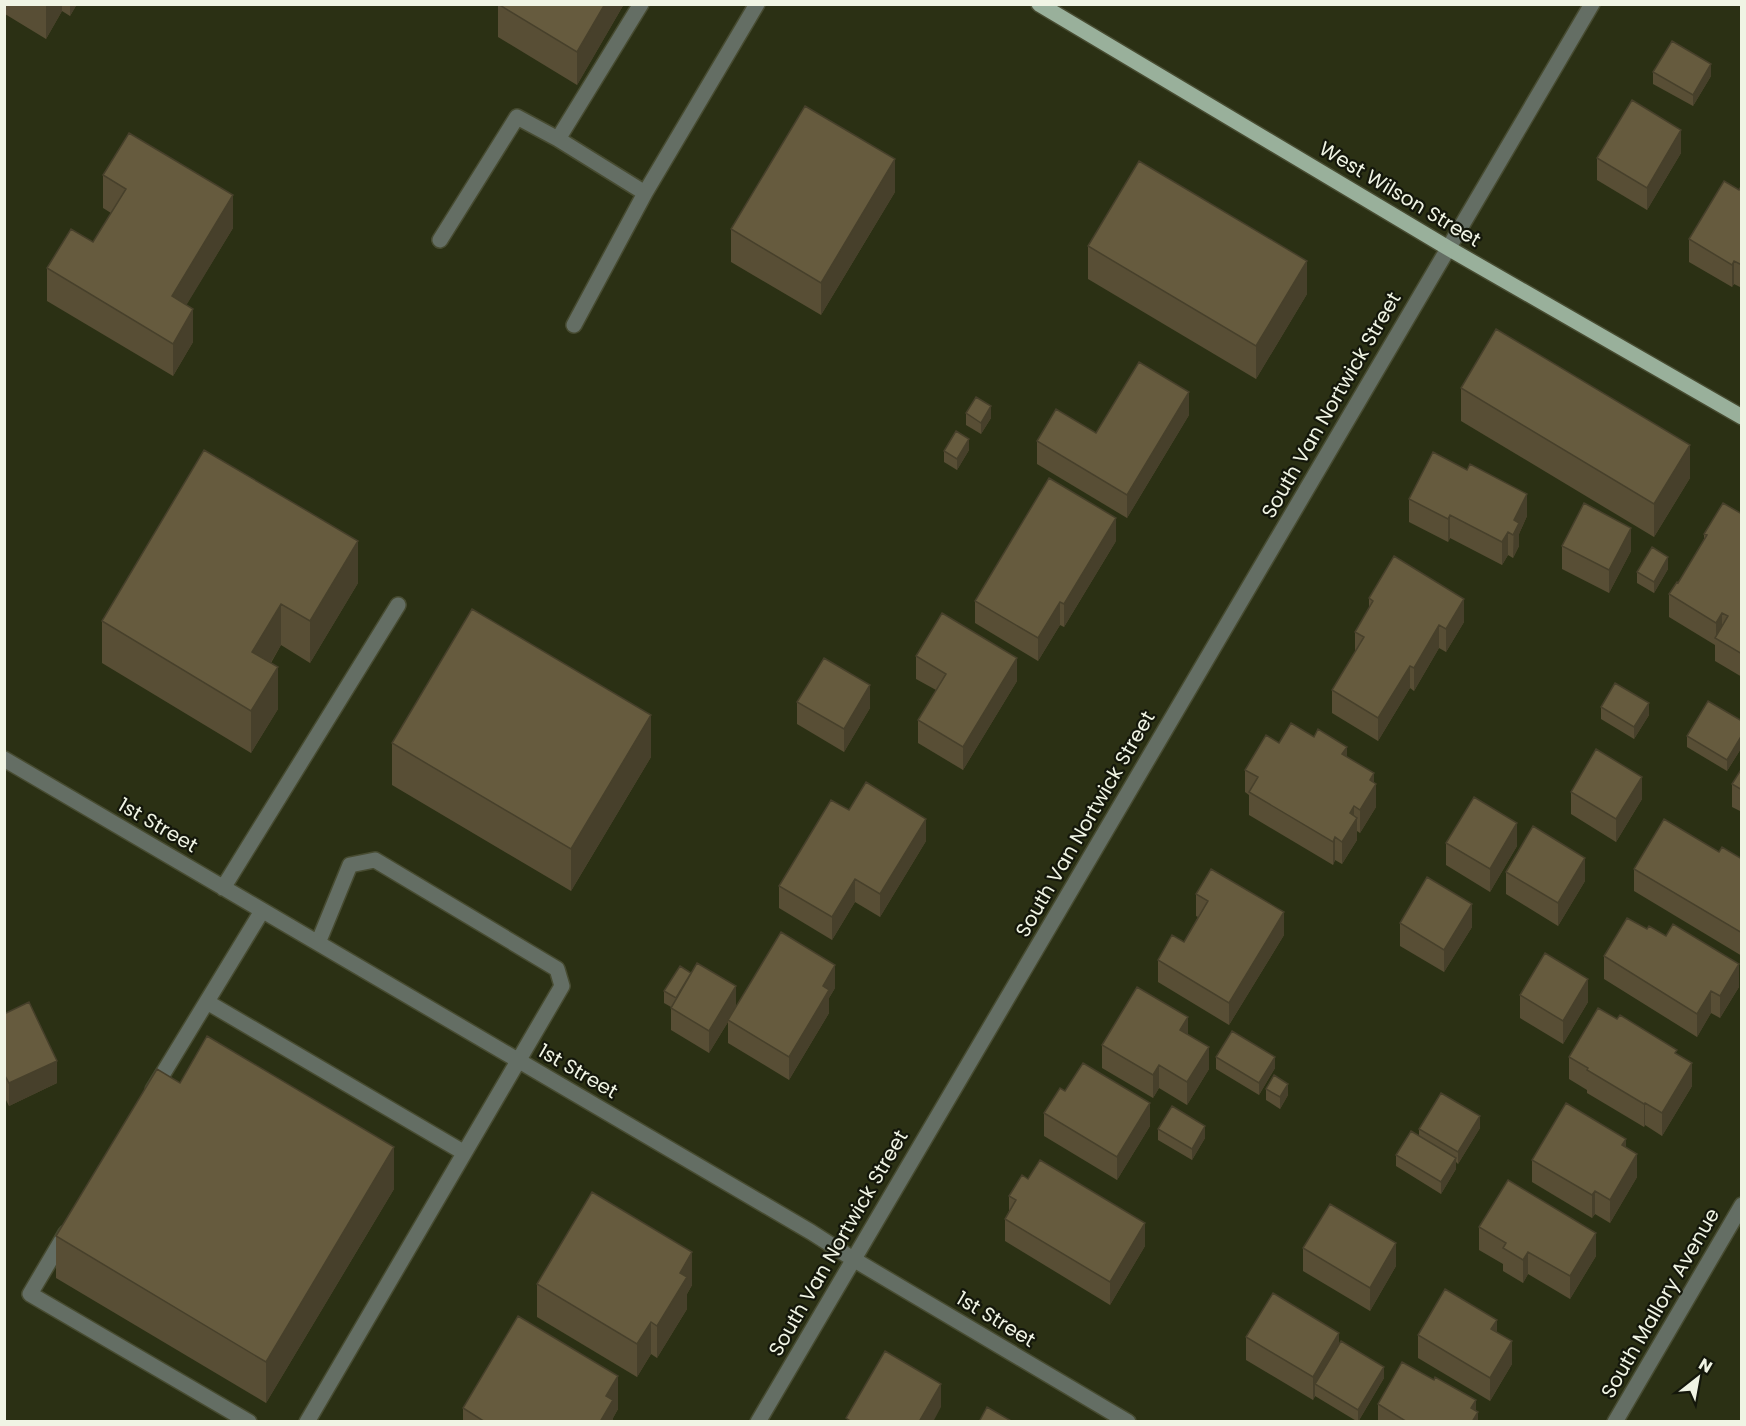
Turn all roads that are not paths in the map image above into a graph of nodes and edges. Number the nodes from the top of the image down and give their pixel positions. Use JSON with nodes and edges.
{"nodes":[{"id":1,"x":641,"y":4,"type":"edge"},
{"id":2,"x":757,"y":4,"type":"edge"},
{"id":3,"x":1039,"y":4,"type":"edge"},
{"id":4,"x":1592,"y":4,"type":"edge"},
{"id":5,"x":558,"y":139,"type":"junction"},
{"id":6,"x":645,"y":193,"type":"junction"},
{"id":7,"x":440,"y":240,"type":"dead end"},
{"id":8,"x":1448,"y":248,"type":"junction"},
{"id":9,"x":574,"y":325,"type":"dead end"},
{"id":10,"x":1742,"y":417,"type":"edge"},
{"id":11,"x":398,"y":604,"type":"dead end"},
{"id":12,"x":4,"y":759,"type":"edge"},
{"id":13,"x":224,"y":888,"type":"junction"},
{"id":14,"x":262,"y":911,"type":"junction"},
{"id":15,"x":318,"y":943,"type":"junction"},
{"id":16,"x":207,"y":1002,"type":"junction"},
{"id":17,"x":519,"y":1061,"type":"junction"},
{"id":18,"x":145,"y":1103,"type":"edge"},
{"id":19,"x":464,"y":1152,"type":"junction"},
{"id":20,"x":1742,"y":1205,"type":"edge"},
{"id":21,"x":71,"y":1224,"type":"edge"},
{"id":22,"x":853,"y":1259,"type":"junction"},
{"id":23,"x":249,"y":1422,"type":"edge"},
{"id":24,"x":307,"y":1422,"type":"edge"},
{"id":25,"x":758,"y":1422,"type":"edge"},
{"id":26,"x":1128,"y":1422,"type":"edge"},
{"id":27,"x":1615,"y":1422,"type":"edge"}],
"edges":[{"from":1,"to":5,"type":"street"},
{"from":2,"to":6,"type":"street"},
{"from":3,"to":8,"type":"main road","name":"West Wilson Street"},
{"from":4,"to":8,"type":"street","name":"South Van Nortwick Street"},
{"from":5,"to":6,"type":"street"},
{"from":5,"to":7,"type":"street"},
{"from":6,"to":9,"type":"street"},
{"from":8,"to":10,"type":"main road","name":"West Wilson Street"},
{"from":8,"to":22,"type":"street","name":"South Van Nortwick Street"},
{"from":11,"to":13,"type":"street"},
{"from":12,"to":13,"type":"street","name":"1st Street"},
{"from":13,"to":14,"type":"street","name":"1st Street"},
{"from":14,"to":15,"type":"street","name":"1st Street"},
{"from":14,"to":16,"type":"street"},
{"from":15,"to":17,"type":"street","name":"1st Street"},
{"from":15,"to":17,"type":"street"},
{"from":16,"to":18,"type":"street"},
{"from":16,"to":19,"type":"street"},
{"from":17,"to":19,"type":"street"},
{"from":17,"to":22,"type":"street","name":"1st Street"},
{"from":19,"to":24,"type":"street"},
{"from":20,"to":27,"type":"street","name":"South Mallory Avenue"},
{"from":21,"to":23,"type":"street"},
{"from":22,"to":25,"type":"street","name":"South Van Nortwick Street"},
{"from":22,"to":26,"type":"street","name":"1st Street"}]}
